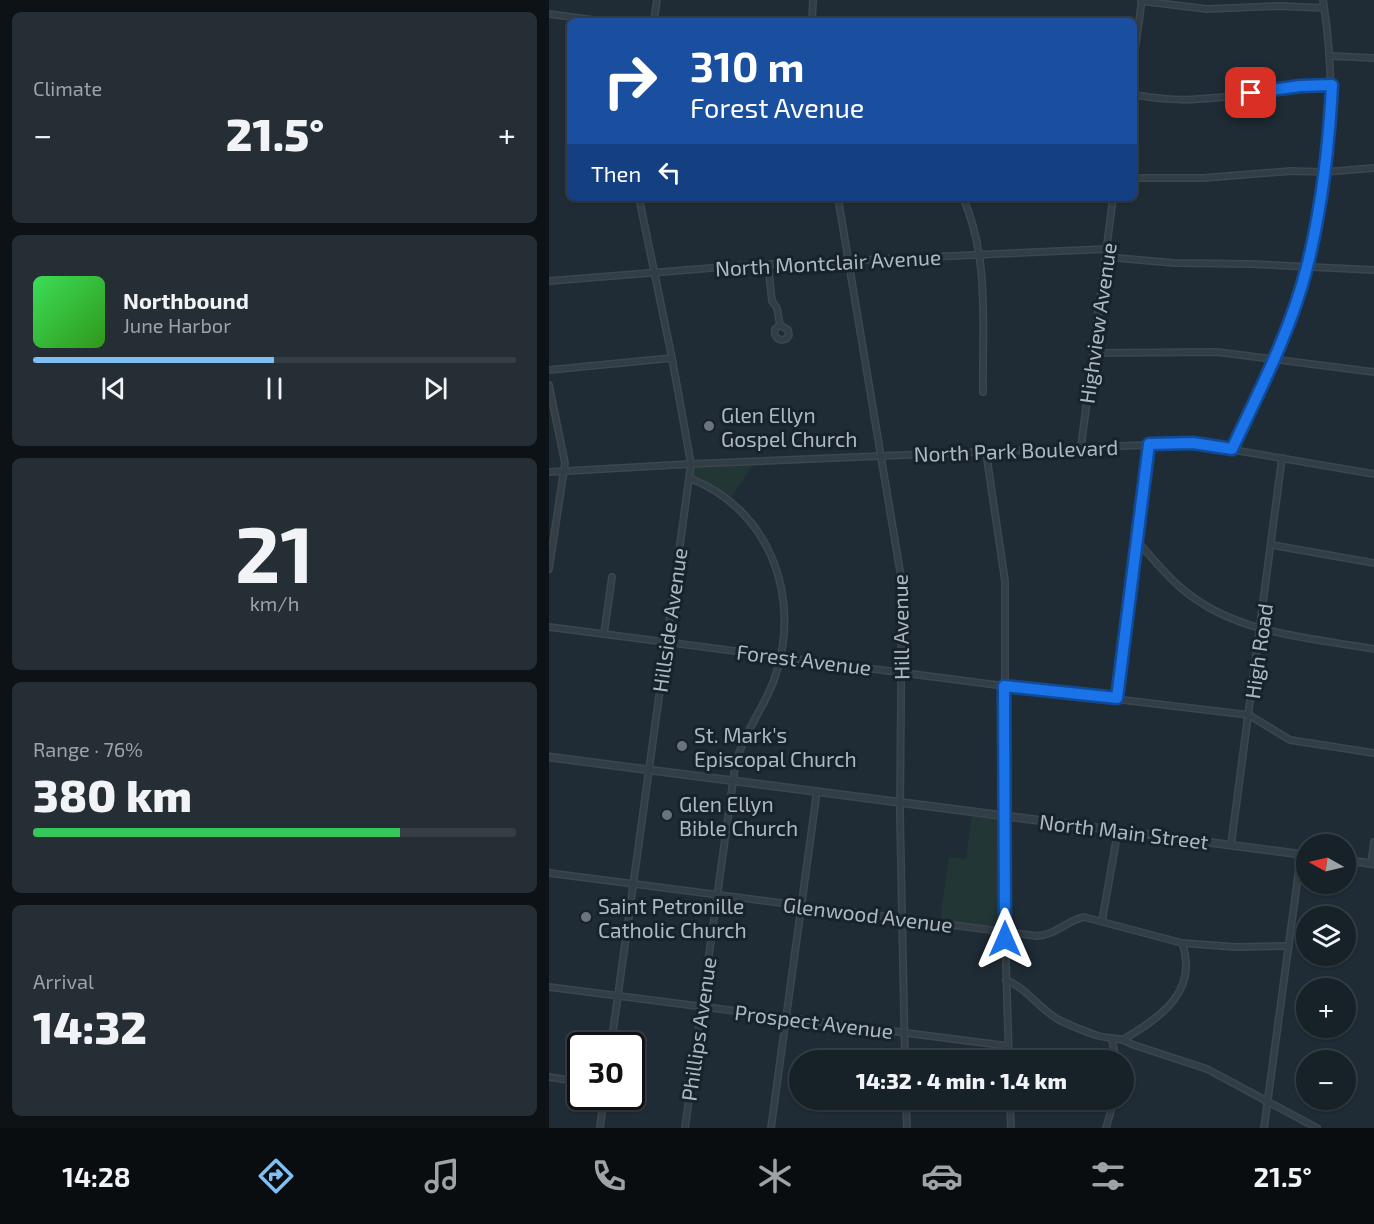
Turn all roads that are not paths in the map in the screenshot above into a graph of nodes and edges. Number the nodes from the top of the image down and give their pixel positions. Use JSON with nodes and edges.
{"nodes":[{"id":1,"x":657,"y":0,"type":"edge"},
{"id":2,"x":813,"y":0,"type":"edge"},
{"id":3,"x":1141,"y":0,"type":"edge"},
{"id":4,"x":1323,"y":0,"type":"edge"},
{"id":5,"x":1324,"y":8,"type":"junction"},
{"id":6,"x":549,"y":14,"type":"edge"},
{"id":7,"x":579,"y":18,"type":"edge"},
{"id":8,"x":654,"y":18,"type":"edge"},
{"id":9,"x":812,"y":18,"type":"edge"},
{"id":10,"x":1137,"y":32,"type":"edge"},
{"id":11,"x":1330,"y":56,"type":"junction"},
{"id":12,"x":1374,"y":58,"type":"edge"},
{"id":13,"x":1332,"y":85,"type":"junction"},
{"id":14,"x":1137,"y":95,"type":"edge"},
{"id":15,"x":1374,"y":168,"type":"edge"},
{"id":16,"x":1325,"y":172,"type":"junction"},
{"id":17,"x":1137,"y":178,"type":"edge"},
{"id":18,"x":640,"y":201,"type":"edge"},
{"id":19,"x":839,"y":201,"type":"edge"},
{"id":20,"x":964,"y":201,"type":"edge"},
{"id":21,"x":1113,"y":201,"type":"edge"},
{"id":22,"x":1107,"y":249,"type":"junction"},
{"id":23,"x":979,"y":255,"type":"junction"},
{"id":24,"x":1106,"y":257,"type":"junction"},
{"id":25,"x":849,"y":261,"type":"junction"},
{"id":26,"x":768,"y":264,"type":"junction"},
{"id":27,"x":1307,"y":268,"type":"junction"},
{"id":28,"x":1374,"y":270,"type":"edge"},
{"id":29,"x":654,"y":272,"type":"junction"},
{"id":30,"x":549,"y":281,"type":"edge"},
{"id":31,"x":780,"y":325,"type":"dead end"},
{"id":32,"x":1093,"y":353,"type":"junction"},
{"id":33,"x":672,"y":358,"type":"junction"},
{"id":34,"x":1273,"y":359,"type":"junction"},
{"id":35,"x":549,"y":369,"type":"edge"},
{"id":36,"x":1374,"y":372,"type":"edge"},
{"id":37,"x":549,"y":385,"type":"edge"},
{"id":38,"x":983,"y":392,"type":"dead end"},
{"id":39,"x":1149,"y":444,"type":"junction"},
{"id":40,"x":1080,"y":447,"type":"junction"},
{"id":41,"x":1232,"y":449,"type":"junction"},
{"id":42,"x":986,"y":452,"type":"junction"},
{"id":43,"x":882,"y":456,"type":"junction"},
{"id":44,"x":1282,"y":458,"type":"junction"},
{"id":45,"x":691,"y":464,"type":"junction"},
{"id":46,"x":563,"y":471,"type":"junction"},
{"id":47,"x":549,"y":472,"type":"edge"},
{"id":48,"x":1374,"y":474,"type":"edge"},
{"id":49,"x":689,"y":478,"type":"junction"},
{"id":50,"x":1138,"y":542,"type":"junction"},
{"id":51,"x":1272,"y":545,"type":"junction"},
{"id":52,"x":1374,"y":563,"type":"edge"},
{"id":53,"x":549,"y":569,"type":"edge"},
{"id":54,"x":612,"y":577,"type":"dead end"},
{"id":55,"x":549,"y":627,"type":"edge"},
{"id":56,"x":1261,"y":628,"type":"junction"},
{"id":57,"x":604,"y":634,"type":"junction"},
{"id":58,"x":666,"y":642,"type":"junction"},
{"id":59,"x":1374,"y":649,"type":"edge"},
{"id":60,"x":781,"y":656,"type":"junction"},
{"id":61,"x":902,"y":671,"type":"junction"},
{"id":62,"x":1004,"y":686,"type":"junction"},
{"id":63,"x":1117,"y":698,"type":"junction"},
{"id":64,"x":1249,"y":715,"type":"junction"},
{"id":65,"x":1374,"y":753,"type":"edge"},
{"id":66,"x":549,"y":758,"type":"edge"},
{"id":67,"x":648,"y":771,"type":"junction"},
{"id":68,"x":733,"y":780,"type":"junction"},
{"id":69,"x":817,"y":791,"type":"junction"},
{"id":70,"x":900,"y":802,"type":"junction"},
{"id":71,"x":1004,"y":817,"type":"junction"},
{"id":72,"x":1118,"y":830,"type":"junction"},
{"id":73,"x":1374,"y":842,"type":"edge"},
{"id":74,"x":1231,"y":845,"type":"junction"},
{"id":75,"x":1296,"y":854,"type":"edge"},
{"id":76,"x":1356,"y":862,"type":"edge"},
{"id":77,"x":1373,"y":864,"type":"edge"},
{"id":78,"x":549,"y":873,"type":"edge"},
{"id":79,"x":633,"y":885,"type":"junction"},
{"id":80,"x":717,"y":894,"type":"junction"},
{"id":81,"x":1298,"y":894,"type":"edge"},
{"id":82,"x":801,"y":905,"type":"junction"},
{"id":83,"x":902,"y":917,"type":"junction"},
{"id":84,"x":1102,"y":921,"type":"junction"},
{"id":85,"x":1005,"y":932,"type":"junction"},
{"id":86,"x":1182,"y":943,"type":"junction"},
{"id":87,"x":1289,"y":946,"type":"junction"},
{"id":88,"x":1006,"y":980,"type":"junction"},
{"id":89,"x":549,"y":987,"type":"edge"},
{"id":90,"x":618,"y":996,"type":"junction"},
{"id":91,"x":701,"y":1007,"type":"junction"},
{"id":92,"x":786,"y":1018,"type":"junction"},
{"id":93,"x":613,"y":1032,"type":"edge"},
{"id":94,"x":905,"y":1032,"type":"junction"},
{"id":95,"x":1112,"y":1039,"type":"junction"},
{"id":96,"x":1124,"y":1039,"type":"junction"},
{"id":97,"x":1008,"y":1046,"type":"junction"},
{"id":98,"x":905,"y":1050,"type":"edge"},
{"id":99,"x":1008,"y":1050,"type":"edge"},
{"id":100,"x":1114,"y":1050,"type":"edge"},
{"id":101,"x":549,"y":1077,"type":"edge"},
{"id":102,"x":567,"y":1080,"type":"edge"},
{"id":103,"x":1268,"y":1101,"type":"junction"},
{"id":104,"x":602,"y":1110,"type":"edge"},
{"id":105,"x":906,"y":1110,"type":"edge"},
{"id":106,"x":1010,"y":1110,"type":"edge"},
{"id":107,"x":1111,"y":1110,"type":"edge"},
{"id":108,"x":600,"y":1128,"type":"edge"},
{"id":109,"x":685,"y":1128,"type":"edge"},
{"id":110,"x":771,"y":1128,"type":"edge"},
{"id":111,"x":907,"y":1128,"type":"edge"},
{"id":112,"x":1011,"y":1128,"type":"edge"},
{"id":113,"x":1106,"y":1128,"type":"edge"},
{"id":114,"x":1264,"y":1128,"type":"edge"},
{"id":115,"x":1317,"y":1128,"type":"edge"}],
"edges":[{"from":1,"to":8,"type":"street"},
{"from":2,"to":9,"type":"street"},
{"from":3,"to":5,"type":"street"},
{"from":3,"to":10,"type":"street"},
{"from":4,"to":5,"type":"street"},
{"from":5,"to":11,"type":"street"},
{"from":6,"to":7,"type":"street"},
{"from":11,"to":12,"type":"street"},
{"from":11,"to":13,"type":"street"},
{"from":13,"to":14,"type":"street"},
{"from":13,"to":16,"type":"street"},
{"from":15,"to":16,"type":"street"},
{"from":16,"to":17,"type":"street"},
{"from":16,"to":27,"type":"street"},
{"from":18,"to":29,"type":"street","name":"Hillside Avenue"},
{"from":19,"to":25,"type":"street","name":"Hill Avenue"},
{"from":20,"to":23,"type":"street"},
{"from":21,"to":22,"type":"street","name":"Highview Avenue"},
{"from":22,"to":23,"type":"street","name":"North Montclair Avenue"},
{"from":22,"to":24,"type":"street","name":"Highview Avenue"},
{"from":23,"to":25,"type":"street","name":"North Montclair Avenue"},
{"from":23,"to":38,"type":"street"},
{"from":24,"to":27,"type":"street"},
{"from":24,"to":32,"type":"street","name":"Highview Avenue"},
{"from":25,"to":26,"type":"street","name":"North Montclair Avenue"},
{"from":25,"to":43,"type":"street","name":"Hill Avenue"},
{"from":26,"to":29,"type":"street","name":"North Montclair Avenue"},
{"from":26,"to":31,"type":"street"},
{"from":27,"to":28,"type":"street"},
{"from":27,"to":34,"type":"street"},
{"from":29,"to":30,"type":"street","name":"North Montclair Avenue"},
{"from":29,"to":33,"type":"street","name":"Hillside Avenue"},
{"from":32,"to":34,"type":"street"},
{"from":32,"to":40,"type":"street","name":"Highview Avenue"},
{"from":33,"to":35,"type":"street"},
{"from":33,"to":45,"type":"street","name":"Hillside Avenue"},
{"from":34,"to":36,"type":"street"},
{"from":34,"to":41,"type":"street"},
{"from":37,"to":46,"type":"street"},
{"from":39,"to":40,"type":"street","name":"North Park Boulevard"},
{"from":39,"to":41,"type":"street","name":"North Park Boulevard"},
{"from":39,"to":50,"type":"street"},
{"from":40,"to":42,"type":"street","name":"North Park Boulevard"},
{"from":41,"to":44,"type":"street","name":"North Park Boulevard"},
{"from":42,"to":43,"type":"street","name":"North Park Boulevard"},
{"from":42,"to":62,"type":"street"},
{"from":43,"to":45,"type":"street","name":"North Park Boulevard"},
{"from":43,"to":61,"type":"street","name":"Hill Avenue"},
{"from":44,"to":48,"type":"street","name":"North Park Boulevard"},
{"from":44,"to":51,"type":"street","name":"High Road"},
{"from":45,"to":46,"type":"street","name":"North Park Boulevard"},
{"from":45,"to":49,"type":"street","name":"Hillside Avenue"},
{"from":46,"to":47,"type":"street"},
{"from":46,"to":53,"type":"street"},
{"from":49,"to":58,"type":"street","name":"Hillside Avenue"},
{"from":49,"to":60,"type":"street","name":"Phillips Avenue"},
{"from":50,"to":56,"type":"street"},
{"from":50,"to":63,"type":"street"},
{"from":51,"to":52,"type":"street"},
{"from":51,"to":56,"type":"street","name":"High Road"},
{"from":54,"to":57,"type":"street"},
{"from":55,"to":57,"type":"street","name":"Forest Avenue"},
{"from":56,"to":59,"type":"street"},
{"from":56,"to":64,"type":"street","name":"High Road"},
{"from":57,"to":58,"type":"street","name":"Forest Avenue"},
{"from":58,"to":60,"type":"street","name":"Forest Avenue"},
{"from":58,"to":67,"type":"street","name":"Hillside Avenue"},
{"from":60,"to":61,"type":"street","name":"Forest Avenue"},
{"from":60,"to":68,"type":"street","name":"Phillips Avenue"},
{"from":61,"to":62,"type":"street","name":"Forest Avenue"},
{"from":61,"to":70,"type":"street","name":"Hill Avenue"},
{"from":62,"to":63,"type":"street","name":"Forest Avenue"},
{"from":62,"to":71,"type":"street"},
{"from":63,"to":64,"type":"street","name":"Forest Avenue"},
{"from":64,"to":65,"type":"street","name":"Forest Avenue"},
{"from":64,"to":74,"type":"street","name":"High Road"},
{"from":66,"to":67,"type":"street","name":"North Main Street"},
{"from":67,"to":68,"type":"street","name":"North Main Street"},
{"from":67,"to":79,"type":"street","name":"Hillside Avenue"},
{"from":68,"to":69,"type":"street","name":"North Main Street"},
{"from":68,"to":80,"type":"street","name":"Phillips Avenue"},
{"from":69,"to":70,"type":"street","name":"North Main Street"},
{"from":69,"to":82,"type":"street"},
{"from":70,"to":71,"type":"street","name":"North Main Street"},
{"from":70,"to":83,"type":"street","name":"Hill Avenue"},
{"from":71,"to":72,"type":"street","name":"North Main Street"},
{"from":71,"to":85,"type":"street"},
{"from":72,"to":74,"type":"street","name":"North Main Street"},
{"from":72,"to":84,"type":"street"},
{"from":73,"to":77,"type":"street"},
{"from":74,"to":75,"type":"street","name":"North Main Street"},
{"from":76,"to":77,"type":"street"},
{"from":78,"to":79,"type":"street","name":"Glenwood Avenue"},
{"from":79,"to":80,"type":"street","name":"Glenwood Avenue"},
{"from":79,"to":90,"type":"street","name":"Hillside Avenue"},
{"from":80,"to":82,"type":"street","name":"Glenwood Avenue"},
{"from":80,"to":91,"type":"street","name":"Phillips Avenue"},
{"from":81,"to":87,"type":"street"},
{"from":82,"to":83,"type":"street","name":"Glenwood Avenue"},
{"from":82,"to":92,"type":"street"},
{"from":83,"to":85,"type":"street","name":"Glenwood Avenue"},
{"from":83,"to":94,"type":"street","name":"Hill Avenue"},
{"from":84,"to":85,"type":"street","name":"Glenwood Avenue"},
{"from":84,"to":86,"type":"street","name":"Glenwood Avenue"},
{"from":85,"to":88,"type":"street"},
{"from":86,"to":87,"type":"street","name":"Glenwood Avenue"},
{"from":86,"to":96,"type":"street"},
{"from":87,"to":103,"type":"street"},
{"from":88,"to":95,"type":"street"},
{"from":88,"to":97,"type":"street"},
{"from":89,"to":90,"type":"street","name":"Prospect Avenue"},
{"from":90,"to":91,"type":"street","name":"Prospect Avenue"},
{"from":90,"to":93,"type":"street","name":"Hillside Avenue"},
{"from":91,"to":92,"type":"street","name":"Prospect Avenue"},
{"from":91,"to":109,"type":"street","name":"Phillips Avenue"},
{"from":92,"to":94,"type":"street","name":"Prospect Avenue"},
{"from":92,"to":110,"type":"street"},
{"from":94,"to":97,"type":"street","name":"Prospect Avenue"},
{"from":94,"to":98,"type":"street","name":"Hill Avenue"},
{"from":95,"to":96,"type":"street"},
{"from":95,"to":100,"type":"street"},
{"from":96,"to":103,"type":"street"},
{"from":97,"to":99,"type":"street"},
{"from":101,"to":102,"type":"street"},
{"from":103,"to":114,"type":"street"},
{"from":103,"to":115,"type":"street"},
{"from":104,"to":108,"type":"street"},
{"from":105,"to":111,"type":"street"},
{"from":106,"to":112,"type":"street"},
{"from":107,"to":113,"type":"street"}]}
